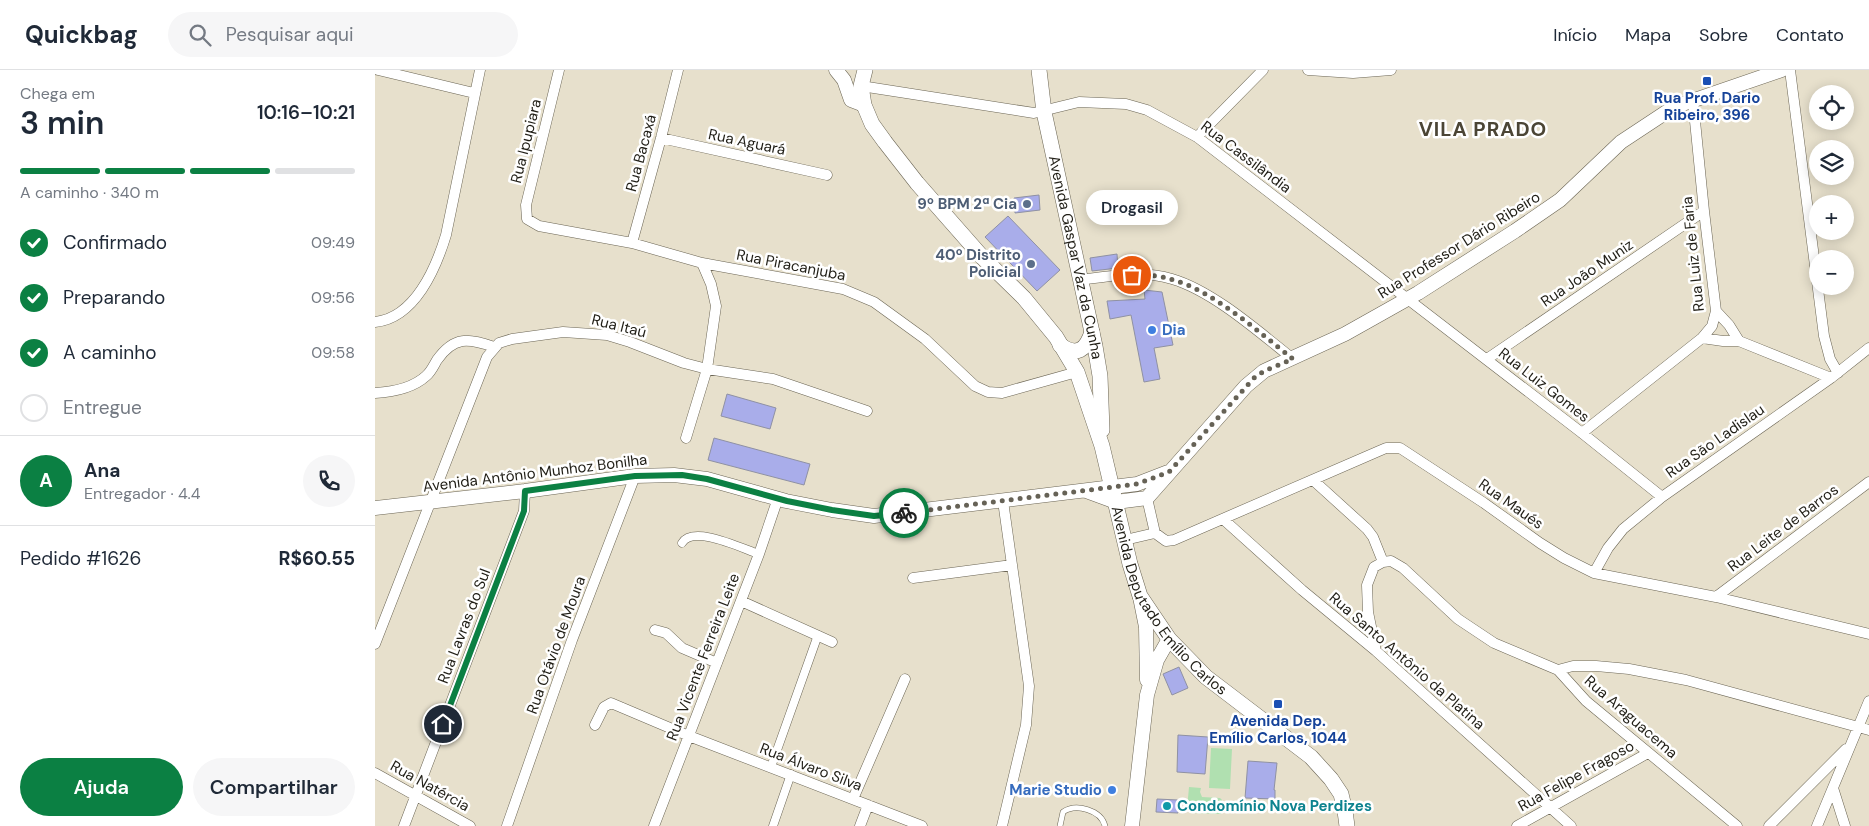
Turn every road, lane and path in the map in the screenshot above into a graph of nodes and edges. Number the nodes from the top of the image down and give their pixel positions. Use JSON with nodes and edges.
{"nodes":[{"id":1,"x":378,"y":70,"type":"edge"},
{"id":2,"x":480,"y":70,"type":"edge"},
{"id":3,"x":559,"y":70,"type":"edge"},
{"id":4,"x":677,"y":70,"type":"edge"},
{"id":5,"x":835,"y":70,"type":"edge"},
{"id":6,"x":865,"y":70,"type":"edge"},
{"id":7,"x":1039,"y":70,"type":"edge"},
{"id":8,"x":1263,"y":70,"type":"edge"},
{"id":9,"x":1308,"y":70,"type":"edge"},
{"id":10,"x":1391,"y":70,"type":"edge"},
{"id":11,"x":1781,"y":70,"type":"edge"},
{"id":12,"x":1790,"y":70,"type":"edge"},
{"id":13,"x":861,"y":86,"type":"junction"},
{"id":14,"x":474,"y":93,"type":"junction"},
{"id":15,"x":1693,"y":101,"type":"junction"},
{"id":16,"x":864,"y":105,"type":"junction"},
{"id":17,"x":1044,"y":112,"type":"junction"},
{"id":18,"x":1197,"y":137,"type":"junction"},
{"id":19,"x":661,"y":138,"type":"junction"},
{"id":20,"x":827,"y":175,"type":"dead end"},
{"id":21,"x":1704,"y":211,"type":"junction"},
{"id":22,"x":527,"y":219,"type":"joint"},
{"id":23,"x":632,"y":243,"type":"junction"},
{"id":24,"x":702,"y":263,"type":"junction"},
{"id":25,"x":1080,"y":280,"type":"junction"},
{"id":26,"x":1407,"y":298,"type":"junction"},
{"id":27,"x":1716,"y":311,"type":"junction"},
{"id":28,"x":375,"y":322,"type":"edge"},
{"id":29,"x":1092,"y":332,"type":"junction"},
{"id":30,"x":1702,"y":338,"type":"junction"},
{"id":31,"x":1739,"y":340,"type":"junction"},
{"id":32,"x":1060,"y":345,"type":"junction"},
{"id":33,"x":494,"y":347,"type":"junction"},
{"id":34,"x":1869,"y":348,"type":"edge"},
{"id":35,"x":1293,"y":359,"type":"junction"},
{"id":36,"x":1487,"y":359,"type":"junction"},
{"id":37,"x":707,"y":369,"type":"junction"},
{"id":38,"x":1077,"y":372,"type":"junction"},
{"id":39,"x":1835,"y":375,"type":"junction"},
{"id":40,"x":375,"y":393,"type":"edge"},
{"id":41,"x":867,"y":411,"type":"dead end"},
{"id":42,"x":1582,"y":433,"type":"junction"},
{"id":43,"x":686,"y":438,"type":"dead end"},
{"id":44,"x":1102,"y":446,"type":"junction"},
{"id":45,"x":1169,"y":472,"type":"junction"},
{"id":46,"x":635,"y":476,"type":"junction"},
{"id":47,"x":1313,"y":480,"type":"junction"},
{"id":48,"x":1869,"y":482,"type":"edge"},
{"id":49,"x":525,"y":491,"type":"junction"},
{"id":50,"x":1114,"y":495,"type":"junction"},
{"id":51,"x":1662,"y":497,"type":"junction"},
{"id":52,"x":778,"y":498,"type":"junction"},
{"id":53,"x":1147,"y":498,"type":"junction"},
{"id":54,"x":1003,"y":501,"type":"junction"},
{"id":55,"x":430,"y":502,"type":"junction"},
{"id":56,"x":375,"y":508,"type":"edge"},
{"id":57,"x":1223,"y":519,"type":"junction"},
{"id":58,"x":1155,"y":533,"type":"junction"},
{"id":59,"x":1125,"y":540,"type":"junction"},
{"id":60,"x":682,"y":543,"type":"dead end"},
{"id":61,"x":759,"y":554,"type":"junction"},
{"id":62,"x":1383,"y":562,"type":"junction"},
{"id":63,"x":1012,"y":565,"type":"junction"},
{"id":64,"x":1594,"y":573,"type":"junction"},
{"id":65,"x":913,"y":578,"type":"dead end"},
{"id":66,"x":1140,"y":596,"type":"junction"},
{"id":67,"x":1716,"y":597,"type":"junction"},
{"id":68,"x":741,"y":601,"type":"junction"},
{"id":69,"x":655,"y":630,"type":"dead end"},
{"id":70,"x":1869,"y":634,"type":"edge"},
{"id":71,"x":818,"y":635,"type":"junction"},
{"id":72,"x":1169,"y":639,"type":"junction"},
{"id":73,"x":832,"y":642,"type":"dead end"},
{"id":74,"x":375,"y":644,"type":"edge"},
{"id":75,"x":1376,"y":651,"type":"junction"},
{"id":76,"x":717,"y":663,"type":"junction"},
{"id":77,"x":1558,"y":670,"type":"junction"},
{"id":78,"x":905,"y":679,"type":"dead end"},
{"id":79,"x":1147,"y":696,"type":"junction"},
{"id":80,"x":1869,"y":701,"type":"edge"},
{"id":81,"x":595,"y":726,"type":"dead end"},
{"id":82,"x":1858,"y":728,"type":"junction"},
{"id":83,"x":1869,"y":730,"type":"edge"},
{"id":84,"x":689,"y":736,"type":"junction"},
{"id":85,"x":1851,"y":744,"type":"junction"},
{"id":86,"x":1648,"y":752,"type":"junction"},
{"id":87,"x":771,"y":767,"type":"junction"},
{"id":88,"x":375,"y":773,"type":"edge"},
{"id":89,"x":791,"y":774,"type":"junction"},
{"id":90,"x":1833,"y":788,"type":"junction"},
{"id":91,"x":416,"y":795,"type":"junction"},
{"id":92,"x":853,"y":799,"type":"junction"},
{"id":93,"x":868,"y":805,"type":"junction"},
{"id":94,"x":1551,"y":808,"type":"junction"},
{"id":95,"x":404,"y":826,"type":"edge"},
{"id":96,"x":470,"y":826,"type":"edge"},
{"id":97,"x":507,"y":826,"type":"edge"},
{"id":98,"x":654,"y":826,"type":"edge"},
{"id":99,"x":773,"y":826,"type":"edge"},
{"id":100,"x":860,"y":826,"type":"edge"},
{"id":101,"x":922,"y":826,"type":"edge"},
{"id":102,"x":1002,"y":826,"type":"edge"},
{"id":103,"x":1060,"y":826,"type":"edge"},
{"id":104,"x":1105,"y":826,"type":"edge"},
{"id":105,"x":1132,"y":826,"type":"edge"},
{"id":106,"x":1347,"y":826,"type":"edge"},
{"id":107,"x":1517,"y":826,"type":"edge"},
{"id":108,"x":1571,"y":826,"type":"edge"},
{"id":109,"x":1737,"y":826,"type":"edge"},
{"id":110,"x":1769,"y":826,"type":"edge"},
{"id":111,"x":1817,"y":826,"type":"edge"},
{"id":112,"x":1845,"y":826,"type":"edge"}],
"edges":[{"from":1,"to":14,"type":"street"},
{"from":2,"to":14,"type":"street"},
{"from":3,"to":22,"type":"street","name":"Rua Ipupiara"},
{"from":4,"to":19,"type":"street","name":"Rua Bacaxá"},
{"from":5,"to":16,"type":"street"},
{"from":6,"to":13,"type":"main road","name":"Avenida Deputado Emílio Carlos"},
{"from":7,"to":17,"type":"main road","name":"Avenida Gaspar Vaz da Cunha"},
{"from":8,"to":18,"type":"street"},
{"from":9,"to":10,"type":"street"},
{"from":11,"to":15,"type":"street","name":"Rua Professor Dário Ribeiro"},
{"from":12,"to":39,"type":"street"},
{"from":13,"to":16,"type":"main road","name":"Avenida Deputado Emílio Carlos"},
{"from":13,"to":17,"type":"street","name":"Rua Cassilândia"},
{"from":14,"to":28,"type":"street"},
{"from":15,"to":21,"type":"street","name":"Rua Luiz de Faria"},
{"from":15,"to":26,"type":"street","name":"Rua Professor Dário Ribeiro"},
{"from":16,"to":32,"type":"main road","name":"Avenida Deputado Emílio Carlos"},
{"from":17,"to":18,"type":"street","name":"Rua Cassilândia"},
{"from":17,"to":25,"type":"main road","name":"Avenida Gaspar Vaz da Cunha"},
{"from":18,"to":26,"type":"street","name":"Rua Cassilândia"},
{"from":19,"to":20,"type":"street","name":"Rua Aguará"},
{"from":19,"to":23,"type":"street","name":"Rua Bacaxá"},
{"from":21,"to":27,"type":"street","name":"Rua Luiz de Faria"},
{"from":21,"to":36,"type":"street","name":"Rua João Muniz"},
{"from":22,"to":23,"type":"street","name":"Rua Piracanjuba"},
{"from":23,"to":24,"type":"street","name":"Rua Piracanjuba"},
{"from":24,"to":37,"type":"street"},
{"from":24,"to":38,"type":"street","name":"Rua Piracanjuba"},
{"from":25,"to":29,"type":"main road","name":"Avenida Gaspar Vaz da Cunha"},
{"from":25,"to":35,"type":"street"},
{"from":26,"to":35,"type":"street","name":"Rua Professor Dário Ribeiro"},
{"from":26,"to":36,"type":"street","name":"Rua Luiz Gomes"},
{"from":27,"to":30,"type":"street","name":"Rua Luiz de Faria"},
{"from":27,"to":31,"type":"street"},
{"from":29,"to":32,"type":"main road"},
{"from":29,"to":44,"type":"main road","name":"Avenida Gaspar Vaz da Cunha"},
{"from":30,"to":31,"type":"street"},
{"from":30,"to":42,"type":"street","name":"Rua Luiz de Faria"},
{"from":31,"to":39,"type":"street"},
{"from":32,"to":38,"type":"main road","name":"Avenida Deputado Emílio Carlos"},
{"from":33,"to":37,"type":"street","name":"Rua Itaú"},
{"from":33,"to":40,"type":"street"},
{"from":33,"to":55,"type":"street"},
{"from":34,"to":39,"type":"street","name":"Rua São Ladislau"},
{"from":35,"to":45,"type":"street","name":"Rua Professor Dário Ribeiro"},
{"from":36,"to":42,"type":"street","name":"Rua Luiz Gomes"},
{"from":37,"to":41,"type":"street","name":"Rua Itaú"},
{"from":37,"to":43,"type":"street"},
{"from":38,"to":44,"type":"main road","name":"Avenida Deputado Emílio Carlos"},
{"from":39,"to":51,"type":"street","name":"Rua São Ladislau"},
{"from":42,"to":51,"type":"street","name":"Rua Luiz Gomes"},
{"from":44,"to":50,"type":"main road","name":"Avenida Deputado Emílio Carlos"},
{"from":45,"to":50,"type":"street","name":"Rua Professor Dário Ribeiro"},
{"from":45,"to":53,"type":"street","name":"Rua Professor Dário Ribeiro"},
{"from":46,"to":49,"type":"street","name":"Avenida Antônio Munhoz Bonilha"},
{"from":46,"to":52,"type":"street","name":"Avenida Antônio Munhoz Bonilha"},
{"from":46,"to":97,"type":"street","name":"Rua Otávio de Moura"},
{"from":47,"to":57,"type":"street","name":"Rua Maués"},
{"from":47,"to":62,"type":"street"},
{"from":47,"to":64,"type":"street","name":"Rua Maués"},
{"from":48,"to":67,"type":"street","name":"Rua Leite de Barros"},
{"from":49,"to":55,"type":"street","name":"Avenida Antônio Munhoz Bonilha"},
{"from":49,"to":91,"type":"street","name":"Rua Lavras do Sul"},
{"from":50,"to":53,"type":"street"},
{"from":50,"to":54,"type":"street","name":"Avenida Antônio Munhoz Bonilha"},
{"from":50,"to":59,"type":"main road","name":"Avenida Deputado Emílio Carlos"},
{"from":51,"to":64,"type":"street","name":"Rua São Ladislau"},
{"from":52,"to":54,"type":"street","name":"Avenida Antônio Munhoz Bonilha"},
{"from":52,"to":61,"type":"street","name":"Rua Vicente Ferreira Leite"},
{"from":53,"to":58,"type":"street"},
{"from":54,"to":63,"type":"street"},
{"from":55,"to":56,"type":"street","name":"Avenida Antônio Munhoz Bonilha"},
{"from":55,"to":74,"type":"street"},
{"from":57,"to":58,"type":"street","name":"Rua Maués"},
{"from":57,"to":75,"type":"street","name":"Rua Santo Antônio da Platina"},
{"from":58,"to":59,"type":"street","name":"Rua Maués"},
{"from":59,"to":66,"type":"main road","name":"Avenida Deputado Emílio Carlos"},
{"from":60,"to":61,"type":"street"},
{"from":61,"to":68,"type":"street","name":"Rua Vicente Ferreira Leite"},
{"from":62,"to":75,"type":"street"},
{"from":62,"to":77,"type":"street","name":"Rua Araguacema"},
{"from":63,"to":65,"type":"street"},
{"from":63,"to":102,"type":"street"},
{"from":64,"to":67,"type":"street","name":"Rua Maués"},
{"from":66,"to":72,"type":"main road","name":"Avenida Deputado Emílio Carlos"},
{"from":66,"to":79,"type":"street"},
{"from":67,"to":70,"type":"street","name":"Rua Maués"},
{"from":68,"to":71,"type":"street"},
{"from":68,"to":76,"type":"street","name":"Rua Vicente Ferreira Leite"},
{"from":69,"to":76,"type":"street"},
{"from":71,"to":73,"type":"street"},
{"from":71,"to":87,"type":"street"},
{"from":72,"to":79,"type":"street"},
{"from":72,"to":106,"type":"main road","name":"Avenida Deputado Emílio Carlos"},
{"from":75,"to":94,"type":"street","name":"Rua Santo Antônio da Platina"},
{"from":76,"to":84,"type":"street","name":"Rua Vicente Ferreira Leite"},
{"from":77,"to":82,"type":"street"},
{"from":77,"to":86,"type":"street","name":"Rua Araguacema"},
{"from":78,"to":92,"type":"street"},
{"from":79,"to":105,"type":"street"},
{"from":80,"to":82,"type":"street"},
{"from":81,"to":84,"type":"street","name":"Rua Álvaro Silva"},
{"from":82,"to":83,"type":"street"},
{"from":82,"to":85,"type":"street"},
{"from":84,"to":87,"type":"street","name":"Rua Álvaro Silva"},
{"from":84,"to":98,"type":"street","name":"Rua Vicente Ferreira Leite"},
{"from":85,"to":90,"type":"street"},
{"from":85,"to":110,"type":"street"},
{"from":86,"to":94,"type":"street","name":"Rua Felipe Fragoso"},
{"from":86,"to":109,"type":"street","name":"Rua Araguacema"},
{"from":87,"to":89,"type":"street","name":"Rua Álvaro Silva"},
{"from":88,"to":91,"type":"street","name":"Rua Natércia"},
{"from":89,"to":92,"type":"street","name":"Rua Álvaro Silva"},
{"from":89,"to":99,"type":"street"},
{"from":90,"to":111,"type":"street"},
{"from":90,"to":112,"type":"street"},
{"from":91,"to":95,"type":"street","name":"Rua Lavras do Sul"},
{"from":91,"to":96,"type":"street","name":"Rua Natércia"},
{"from":92,"to":93,"type":"street","name":"Rua Álvaro Silva"},
{"from":93,"to":100,"type":"street"},
{"from":93,"to":101,"type":"street","name":"Rua Álvaro Silva"},
{"from":94,"to":107,"type":"street","name":"Rua Felipe Fragoso"},
{"from":94,"to":108,"type":"street","name":"Rua Santo Antônio da Platina"},
{"from":103,"to":104,"type":"lane"}]}
